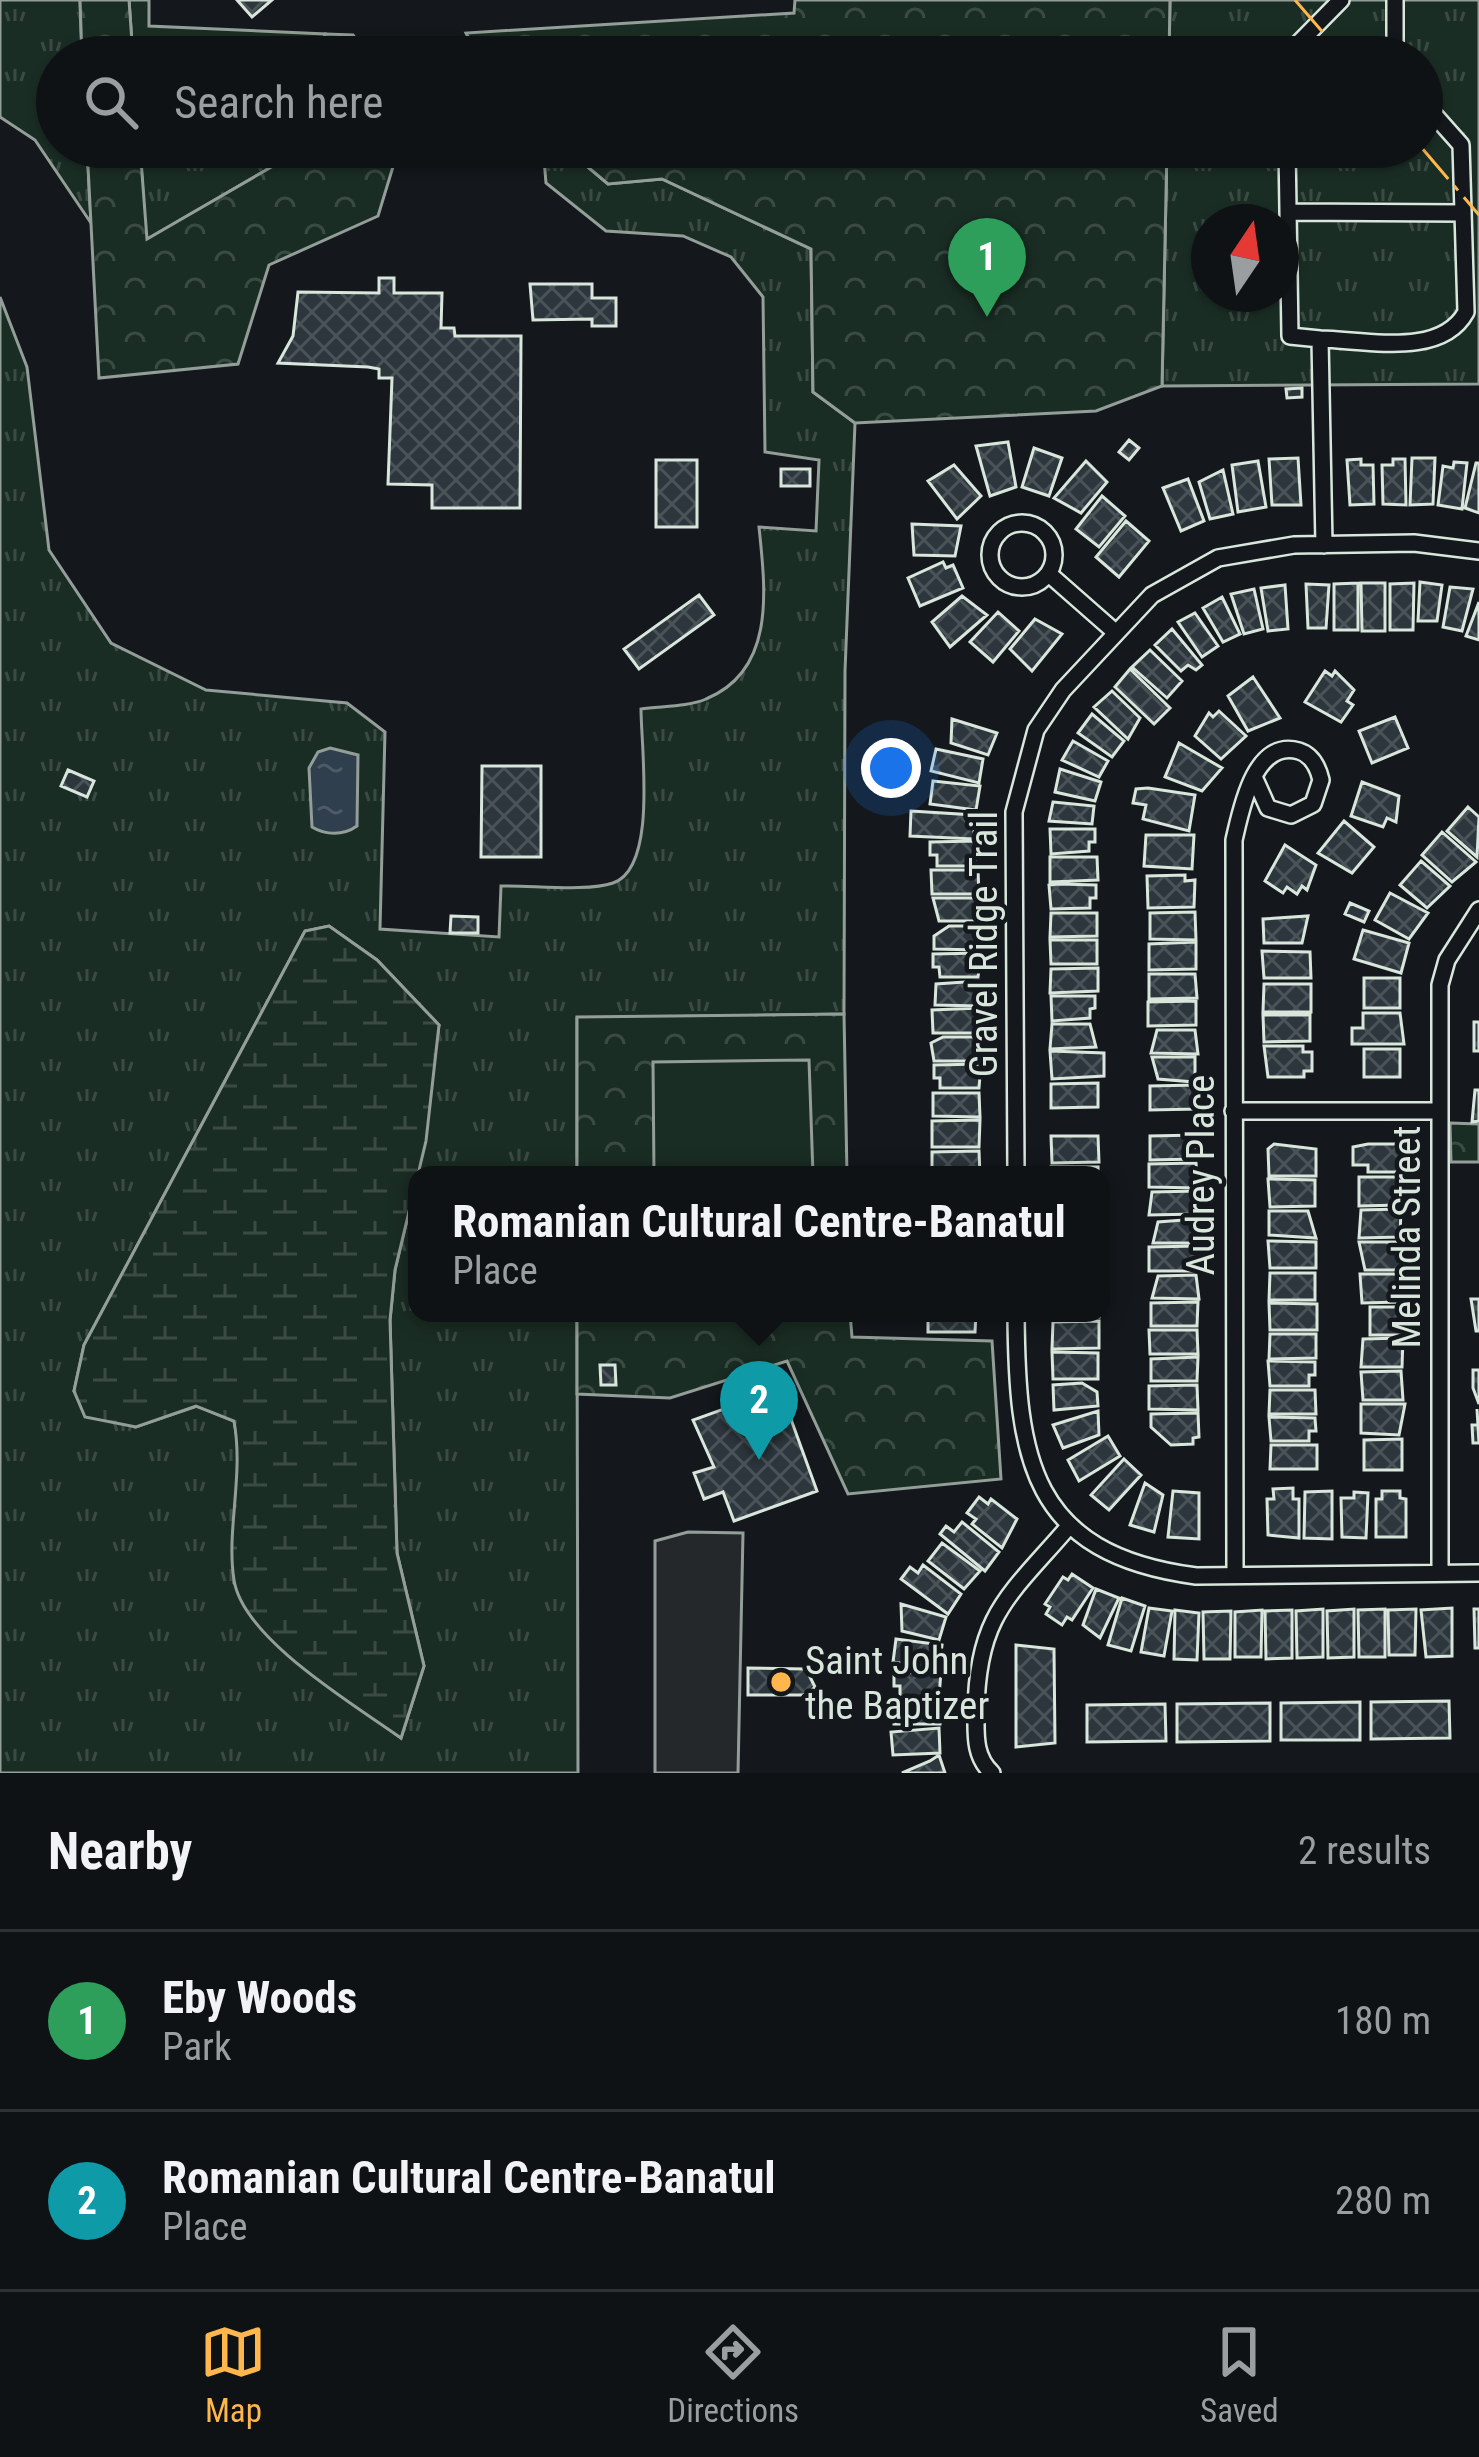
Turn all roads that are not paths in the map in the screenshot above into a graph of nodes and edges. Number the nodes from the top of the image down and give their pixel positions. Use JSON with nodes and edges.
{"nodes":[{"id":1,"x":1341,"y":0,"type":"edge"},
{"id":2,"x":1395,"y":0,"type":"edge"},
{"id":3,"x":1306,"y":36,"type":"edge"},
{"id":4,"x":1395,"y":36,"type":"edge"},
{"id":5,"x":1443,"y":125,"type":"edge"},
{"id":6,"x":1287,"y":168,"type":"edge"},
{"id":7,"x":1288,"y":204,"type":"edge"},
{"id":8,"x":1299,"y":212,"type":"edge"},
{"id":9,"x":1462,"y":212,"type":"junction"},
{"id":10,"x":1290,"y":312,"type":"edge"},
{"id":11,"x":1320,"y":339,"type":"junction"},
{"id":12,"x":1324,"y":545,"type":"junction"},
{"id":13,"x":1479,"y":551,"type":"edge"},
{"id":14,"x":1049,"y":574,"type":"junction"},
{"id":15,"x":1115,"y":632,"type":"junction"},
{"id":16,"x":1255,"y":779,"type":"junction"},
{"id":17,"x":1479,"y":910,"type":"edge"},
{"id":18,"x":1233,"y":1111,"type":"junction"},
{"id":19,"x":1438,"y":1112,"type":"junction"},
{"id":20,"x":1016,"y":1166,"type":"edge"},
{"id":21,"x":1016,"y":1322,"type":"edge"},
{"id":22,"x":1070,"y":1525,"type":"junction"},
{"id":23,"x":1440,"y":1574,"type":"junction"},
{"id":24,"x":1479,"y":1574,"type":"edge"},
{"id":25,"x":1235,"y":1575,"type":"junction"},
{"id":26,"x":992,"y":1773,"type":"edge"}],
"edges":[{"from":1,"to":3,"type":"street"},
{"from":2,"to":4,"type":"street"},
{"from":5,"to":9,"type":"street"},
{"from":6,"to":7,"type":"street"},
{"from":8,"to":9,"type":"street"},
{"from":9,"to":11,"type":"street"},
{"from":10,"to":11,"type":"street"},
{"from":11,"to":12,"type":"street"},
{"from":12,"to":13,"type":"street","name":"Gravel Ridge Trail"},
{"from":12,"to":15,"type":"street","name":"Gravel Ridge Trail"},
{"from":14,"to":14,"type":"street"},
{"from":14,"to":15,"type":"street"},
{"from":15,"to":20,"type":"street","name":"Gravel Ridge Trail"},
{"from":16,"to":16,"type":"street"},
{"from":16,"to":18,"type":"street","name":"Audrey Place"},
{"from":17,"to":19,"type":"street","name":"Melinda Street"},
{"from":18,"to":19,"type":"street"},
{"from":18,"to":25,"type":"street","name":"Audrey Place"},
{"from":19,"to":23,"type":"street","name":"Melinda Street"},
{"from":21,"to":22,"type":"street"},
{"from":22,"to":25,"type":"street"},
{"from":22,"to":26,"type":"street"},
{"from":23,"to":24,"type":"street"},
{"from":23,"to":25,"type":"street"}]}
